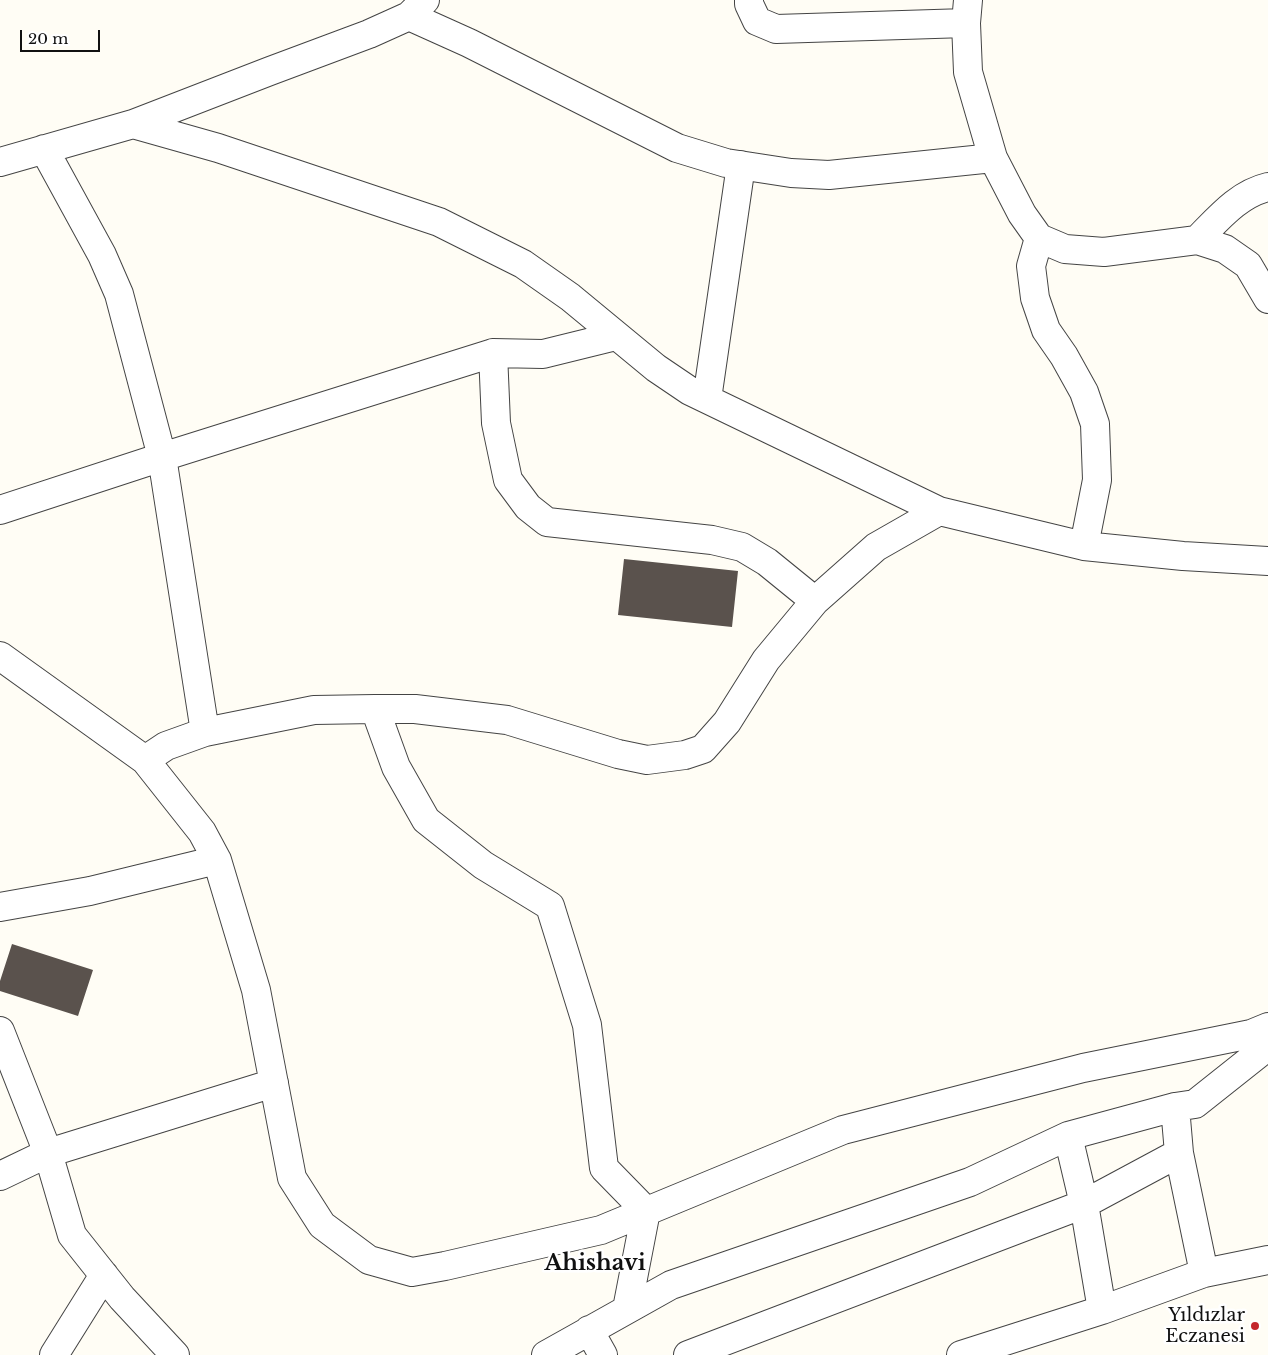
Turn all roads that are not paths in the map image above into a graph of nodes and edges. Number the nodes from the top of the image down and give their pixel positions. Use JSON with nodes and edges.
{"nodes":[{"id":1,"x":749,"y":0,"type":"edge"},
{"id":2,"x":417,"y":8,"type":"edge"},
{"id":3,"x":967,"y":12,"type":"edge"},
{"id":4,"x":133,"y":124,"type":"junction"},
{"id":5,"x":44,"y":149,"type":"junction"},
{"id":6,"x":993,"y":158,"type":"junction"},
{"id":7,"x":0,"y":162,"type":"edge"},
{"id":8,"x":740,"y":165,"type":"junction"},
{"id":9,"x":1268,"y":187,"type":"edge"},
{"id":10,"x":1039,"y":238,"type":"junction"},
{"id":11,"x":1197,"y":240,"type":"junction"},
{"id":12,"x":1268,"y":299,"type":"edge"},
{"id":13,"x":616,"y":336,"type":"junction"},
{"id":14,"x":493,"y":353,"type":"junction"},
{"id":15,"x":707,"y":399,"type":"junction"},
{"id":16,"x":162,"y":457,"type":"junction"},
{"id":17,"x":0,"y":510,"type":"edge"},
{"id":18,"x":939,"y":511,"type":"junction"},
{"id":19,"x":1084,"y":546,"type":"junction"},
{"id":20,"x":1268,"y":561,"type":"edge"},
{"id":21,"x":815,"y":601,"type":"junction"},
{"id":22,"x":0,"y":656,"type":"edge"},
{"id":23,"x":375,"y":709,"type":"junction"},
{"id":24,"x":205,"y":732,"type":"junction"},
{"id":25,"x":145,"y":760,"type":"junction"},
{"id":26,"x":217,"y":860,"type":"junction"},
{"id":27,"x":0,"y":906,"type":"edge"},
{"id":28,"x":1268,"y":1027,"type":"edge"},
{"id":29,"x":0,"y":1031,"type":"edge"},
{"id":30,"x":1268,"y":1046,"type":"edge"},
{"id":31,"x":274,"y":1083,"type":"junction"},
{"id":32,"x":1175,"y":1107,"type":"junction"},
{"id":33,"x":1068,"y":1136,"type":"junction"},
{"id":34,"x":48,"y":1153,"type":"junction"},
{"id":35,"x":1179,"y":1153,"type":"junction"},
{"id":36,"x":0,"y":1176,"type":"edge"},
{"id":37,"x":1084,"y":1204,"type":"junction"},
{"id":38,"x":646,"y":1211,"type":"junction"},
{"id":39,"x":1268,"y":1260,"type":"edge"},
{"id":40,"x":1204,"y":1273,"type":"junction"},
{"id":41,"x":104,"y":1276,"type":"junction"},
{"id":42,"x":627,"y":1309,"type":"junction"},
{"id":43,"x":1102,"y":1310,"type":"junction"},
{"id":44,"x":589,"y":1330,"type":"junction"},
{"id":45,"x":54,"y":1355,"type":"edge"},
{"id":46,"x":175,"y":1355,"type":"edge"},
{"id":47,"x":546,"y":1355,"type":"edge"},
{"id":48,"x":603,"y":1355,"type":"edge"},
{"id":49,"x":688,"y":1355,"type":"edge"},
{"id":50,"x":961,"y":1355,"type":"edge"}],
"edges":[{"from":1,"to":3,"type":"street"},
{"from":2,"to":4,"type":"street"},
{"from":2,"to":8,"type":"street"},
{"from":3,"to":6,"type":"street"},
{"from":4,"to":5,"type":"street"},
{"from":4,"to":13,"type":"street"},
{"from":5,"to":7,"type":"street"},
{"from":5,"to":16,"type":"street"},
{"from":6,"to":8,"type":"street"},
{"from":6,"to":10,"type":"street"},
{"from":8,"to":15,"type":"street"},
{"from":9,"to":11,"type":"street"},
{"from":10,"to":11,"type":"street"},
{"from":10,"to":19,"type":"street"},
{"from":11,"to":12,"type":"street"},
{"from":13,"to":14,"type":"street"},
{"from":13,"to":15,"type":"street"},
{"from":14,"to":16,"type":"street"},
{"from":14,"to":21,"type":"street"},
{"from":15,"to":18,"type":"street"},
{"from":16,"to":17,"type":"street"},
{"from":16,"to":24,"type":"street"},
{"from":18,"to":19,"type":"street"},
{"from":18,"to":21,"type":"street"},
{"from":19,"to":20,"type":"street"},
{"from":21,"to":23,"type":"street"},
{"from":22,"to":25,"type":"street"},
{"from":23,"to":24,"type":"street"},
{"from":23,"to":38,"type":"street"},
{"from":24,"to":25,"type":"street"},
{"from":25,"to":26,"type":"street"},
{"from":26,"to":27,"type":"street"},
{"from":26,"to":31,"type":"street"},
{"from":28,"to":38,"type":"street"},
{"from":29,"to":34,"type":"street"},
{"from":30,"to":32,"type":"street"},
{"from":31,"to":34,"type":"street"},
{"from":31,"to":38,"type":"street"},
{"from":32,"to":33,"type":"street"},
{"from":32,"to":35,"type":"street"},
{"from":33,"to":37,"type":"street"},
{"from":33,"to":42,"type":"street"},
{"from":34,"to":36,"type":"street"},
{"from":34,"to":41,"type":"street"},
{"from":35,"to":37,"type":"street"},
{"from":35,"to":40,"type":"street"},
{"from":37,"to":43,"type":"street"},
{"from":37,"to":49,"type":"street"},
{"from":38,"to":42,"type":"street"},
{"from":39,"to":40,"type":"street"},
{"from":40,"to":43,"type":"street"},
{"from":41,"to":45,"type":"street"},
{"from":41,"to":46,"type":"street"},
{"from":42,"to":44,"type":"street"},
{"from":43,"to":50,"type":"street"},
{"from":44,"to":47,"type":"street"},
{"from":44,"to":48,"type":"street"}]}
